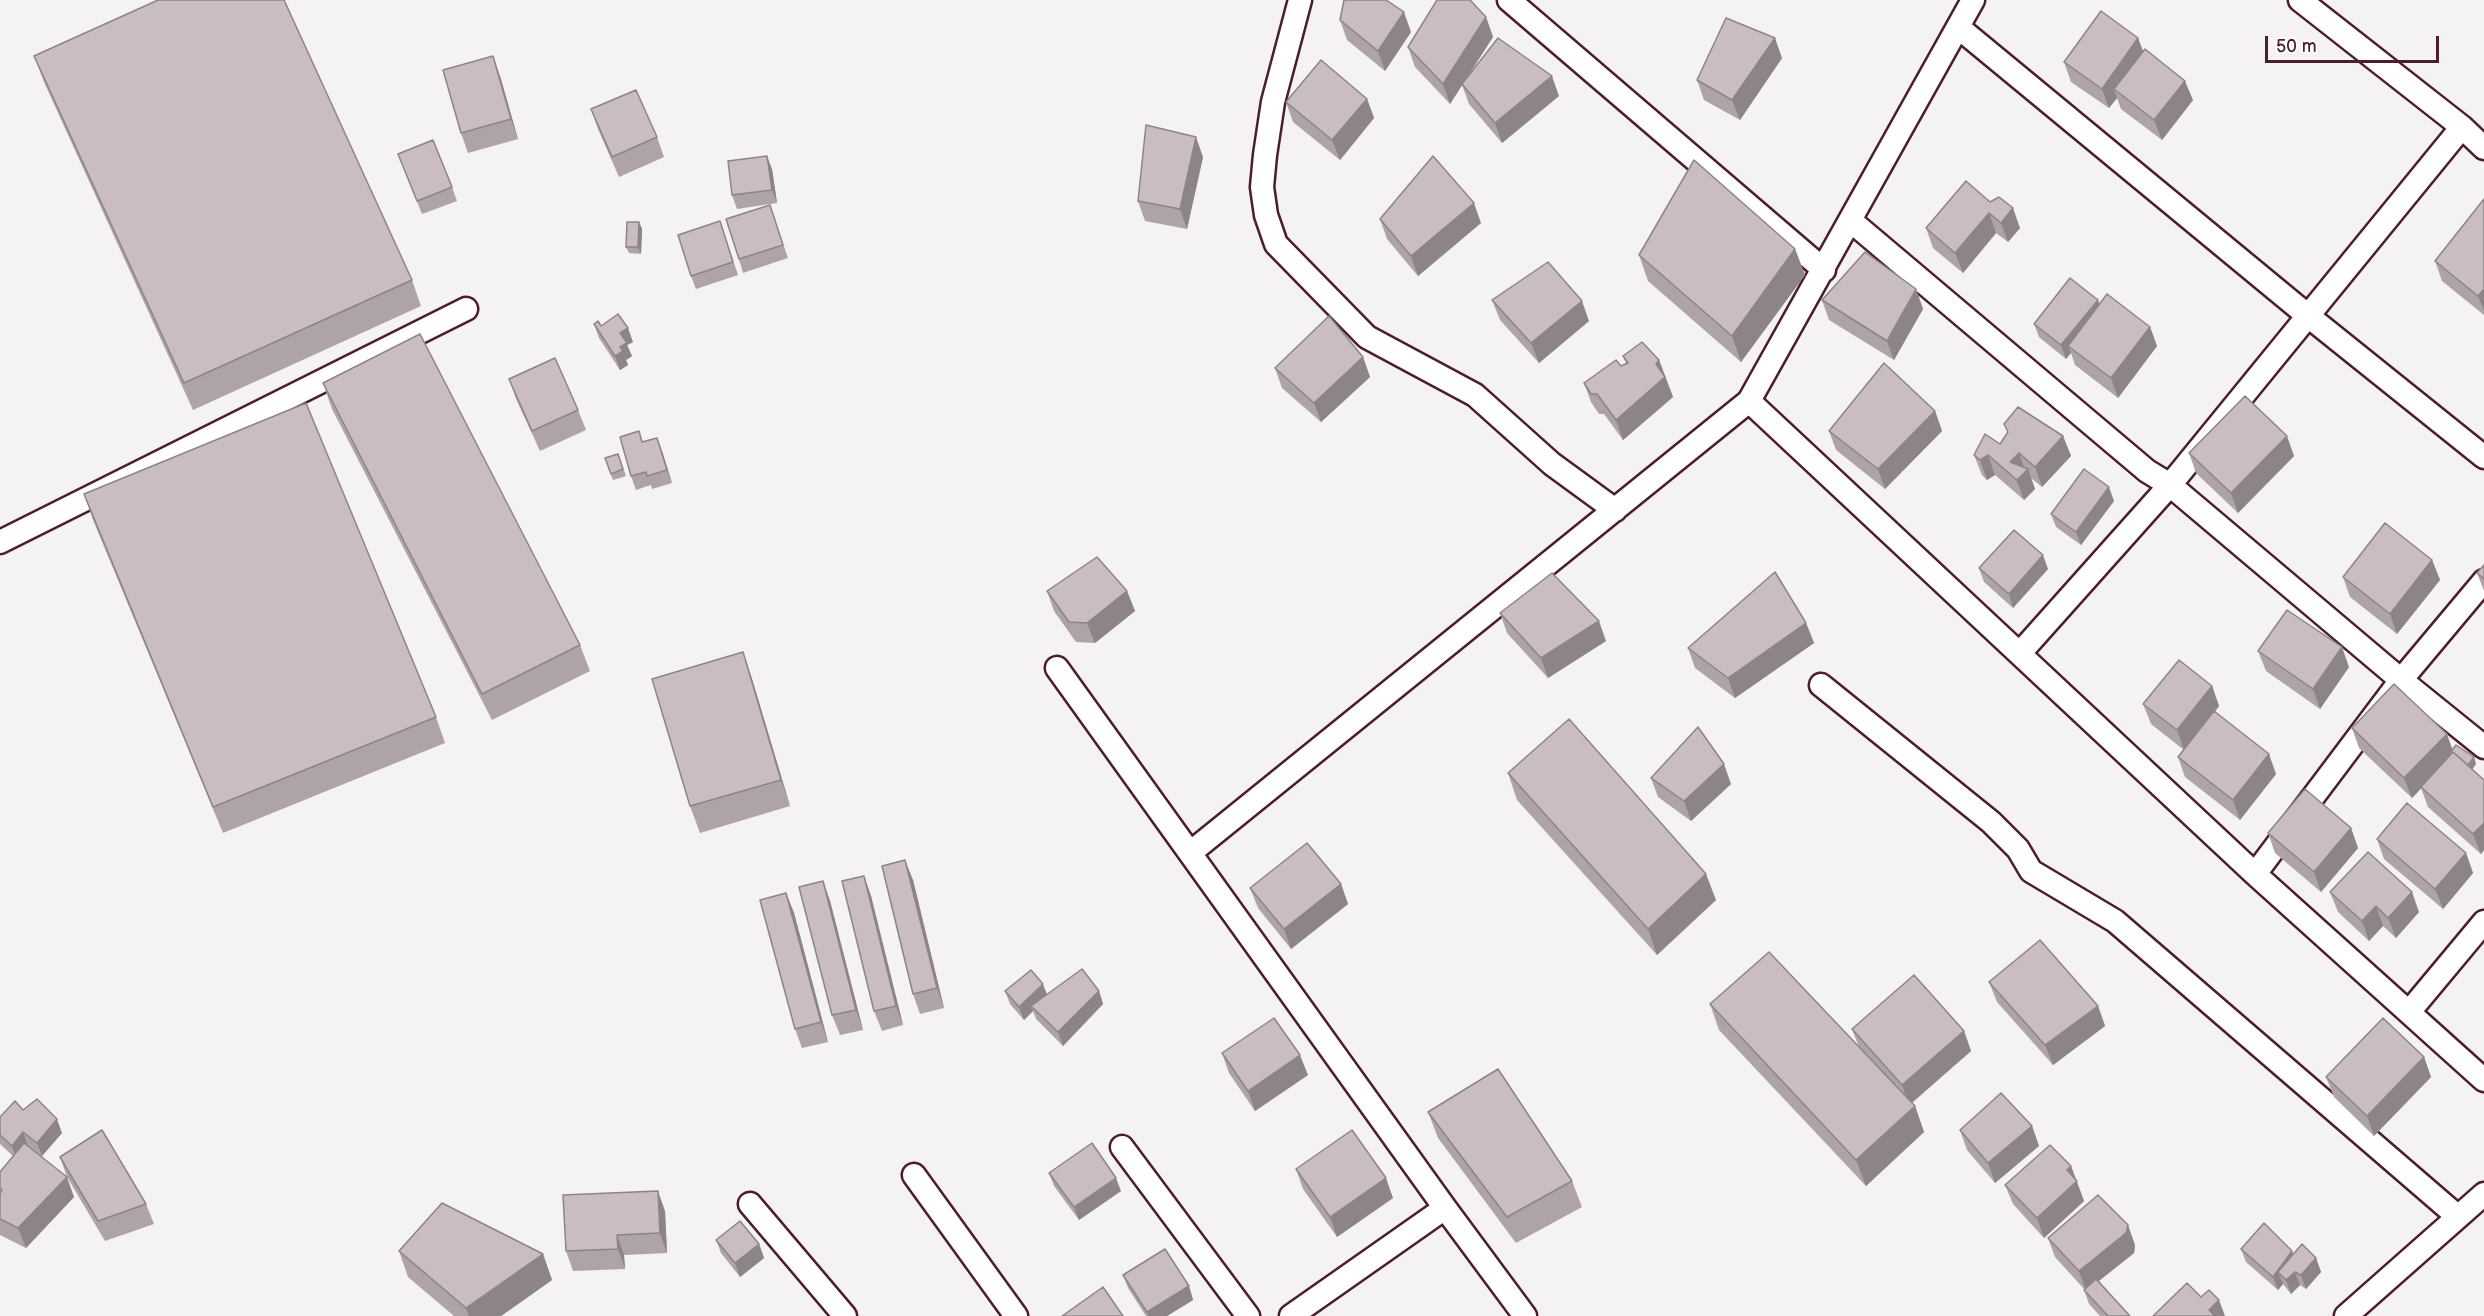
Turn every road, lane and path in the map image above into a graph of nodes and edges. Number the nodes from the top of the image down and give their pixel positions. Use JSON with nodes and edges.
{"nodes":[{"id":1,"x":1300,"y":0,"type":"edge"},
{"id":2,"x":1509,"y":0,"type":"edge"},
{"id":3,"x":1973,"y":0,"type":"edge"},
{"id":4,"x":2300,"y":0,"type":"edge"},
{"id":5,"x":1958,"y":27,"type":"junction"},
{"id":6,"x":2462,"y":127,"type":"junction"},
{"id":7,"x":2484,"y":148,"type":"edge"},
{"id":8,"x":1851,"y":221,"type":"junction"},
{"id":9,"x":1824,"y":270,"type":"junction"},
{"id":10,"x":466,"y":309,"type":"dead end"},
{"id":11,"x":2307,"y":315,"type":"junction"},
{"id":12,"x":1749,"y":401,"type":"junction"},
{"id":13,"x":2484,"y":457,"type":"edge"},
{"id":14,"x":2170,"y":485,"type":"junction"},
{"id":15,"x":1615,"y":510,"type":"junction"},
{"id":16,"x":0,"y":542,"type":"edge"},
{"id":17,"x":2484,"y":581,"type":"edge"},
{"id":18,"x":2020,"y":653,"type":"junction"},
{"id":19,"x":1057,"y":668,"type":"dead end"},
{"id":20,"x":2400,"y":680,"type":"junction"},
{"id":21,"x":1821,"y":685,"type":"dead end"},
{"id":22,"x":2484,"y":747,"type":"edge"},
{"id":23,"x":1190,"y":853,"type":"junction"},
{"id":24,"x":2255,"y":874,"type":"junction"},
{"id":25,"x":2484,"y":922,"type":"edge"},
{"id":26,"x":2409,"y":1012,"type":"junction"},
{"id":27,"x":2484,"y":1080,"type":"edge"},
{"id":28,"x":1122,"y":1147,"type":"dead end"},
{"id":29,"x":914,"y":1175,"type":"dead end"},
{"id":30,"x":2484,"y":1194,"type":"edge"},
{"id":31,"x":750,"y":1204,"type":"dead end"},
{"id":32,"x":1445,"y":1208,"type":"junction"},
{"id":33,"x":2457,"y":1216,"type":"junction"},
{"id":34,"x":845,"y":1316,"type":"edge"},
{"id":35,"x":1016,"y":1316,"type":"edge"},
{"id":36,"x":1248,"y":1316,"type":"edge"},
{"id":37,"x":1291,"y":1316,"type":"edge"},
{"id":38,"x":1525,"y":1316,"type":"edge"},
{"id":39,"x":2346,"y":1316,"type":"edge"}],
"edges":[{"from":1,"to":15,"type":"street"},
{"from":2,"to":9,"type":"street"},
{"from":3,"to":5,"type":"street"},
{"from":4,"to":6,"type":"street"},
{"from":5,"to":8,"type":"street"},
{"from":5,"to":11,"type":"street"},
{"from":6,"to":7,"type":"street"},
{"from":6,"to":11,"type":"street"},
{"from":8,"to":9,"type":"street"},
{"from":8,"to":14,"type":"street"},
{"from":9,"to":12,"type":"street"},
{"from":10,"to":16,"type":"street"},
{"from":11,"to":13,"type":"street"},
{"from":11,"to":14,"type":"street"},
{"from":12,"to":15,"type":"street"},
{"from":12,"to":18,"type":"street"},
{"from":14,"to":18,"type":"street"},
{"from":14,"to":20,"type":"street"},
{"from":15,"to":23,"type":"street"},
{"from":17,"to":20,"type":"street"},
{"from":18,"to":24,"type":"street"},
{"from":19,"to":23,"type":"street"},
{"from":20,"to":22,"type":"street"},
{"from":20,"to":24,"type":"street"},
{"from":21,"to":33,"type":"street"},
{"from":23,"to":32,"type":"street"},
{"from":24,"to":26,"type":"street"},
{"from":25,"to":26,"type":"street"},
{"from":26,"to":27,"type":"street"},
{"from":28,"to":36,"type":"street"},
{"from":29,"to":35,"type":"street"},
{"from":30,"to":33,"type":"street"},
{"from":31,"to":34,"type":"street"},
{"from":32,"to":37,"type":"street"},
{"from":32,"to":38,"type":"street"},
{"from":33,"to":39,"type":"street"}]}
